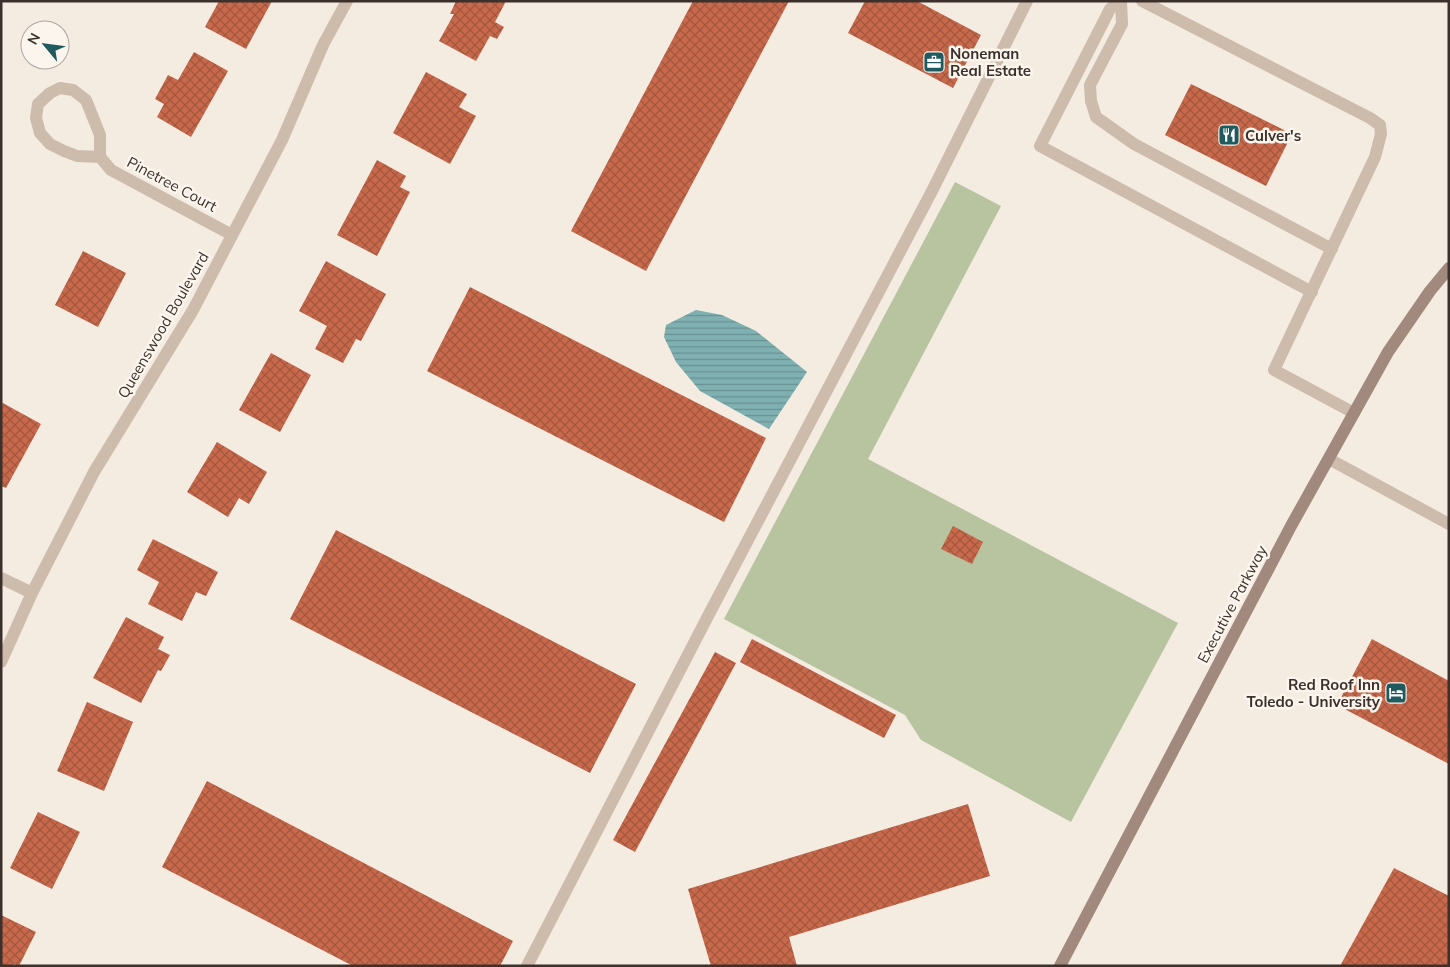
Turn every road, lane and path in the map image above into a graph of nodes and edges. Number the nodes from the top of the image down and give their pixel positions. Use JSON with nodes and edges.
{"nodes":[{"id":1,"x":347,"y":1,"type":"edge"},
{"id":2,"x":1027,"y":1,"type":"edge"},
{"id":3,"x":1120,"y":1,"type":"edge"},
{"id":4,"x":1142,"y":1,"type":"edge"},
{"id":5,"x":100,"y":157,"type":"junction"},
{"id":6,"x":232,"y":235,"type":"junction"},
{"id":7,"x":1332,"y":249,"type":"junction"},
{"id":8,"x":1449,"y":268,"type":"edge"},
{"id":9,"x":1312,"y":292,"type":"junction"},
{"id":10,"x":1354,"y":412,"type":"junction"},
{"id":11,"x":1329,"y":459,"type":"junction"},
{"id":12,"x":1449,"y":524,"type":"edge"},
{"id":13,"x":1,"y":578,"type":"edge"},
{"id":14,"x":32,"y":593,"type":"junction"},
{"id":15,"x":1,"y":662,"type":"edge"},
{"id":16,"x":527,"y":966,"type":"edge"},
{"id":17,"x":1060,"y":966,"type":"edge"}],
"edges":[{"from":1,"to":6,"type":"street","name":"Queenswood Boulevard"},
{"from":2,"to":16,"type":"street"},
{"from":3,"to":7,"type":"street"},
{"from":3,"to":9,"type":"street"},
{"from":4,"to":7,"type":"street"},
{"from":5,"to":5,"type":"street"},
{"from":5,"to":6,"type":"street","name":"Pinetree Court"},
{"from":6,"to":14,"type":"street","name":"Queenswood Boulevard"},
{"from":7,"to":9,"type":"street"},
{"from":8,"to":10,"type":"street","name":"Executive Parkway"},
{"from":9,"to":10,"type":"street"},
{"from":10,"to":11,"type":"street","name":"Executive Parkway"},
{"from":11,"to":12,"type":"street"},
{"from":11,"to":17,"type":"street","name":"Executive Parkway"},
{"from":13,"to":14,"type":"street"},
{"from":14,"to":15,"type":"street","name":"Queenswood Boulevard"}]}
